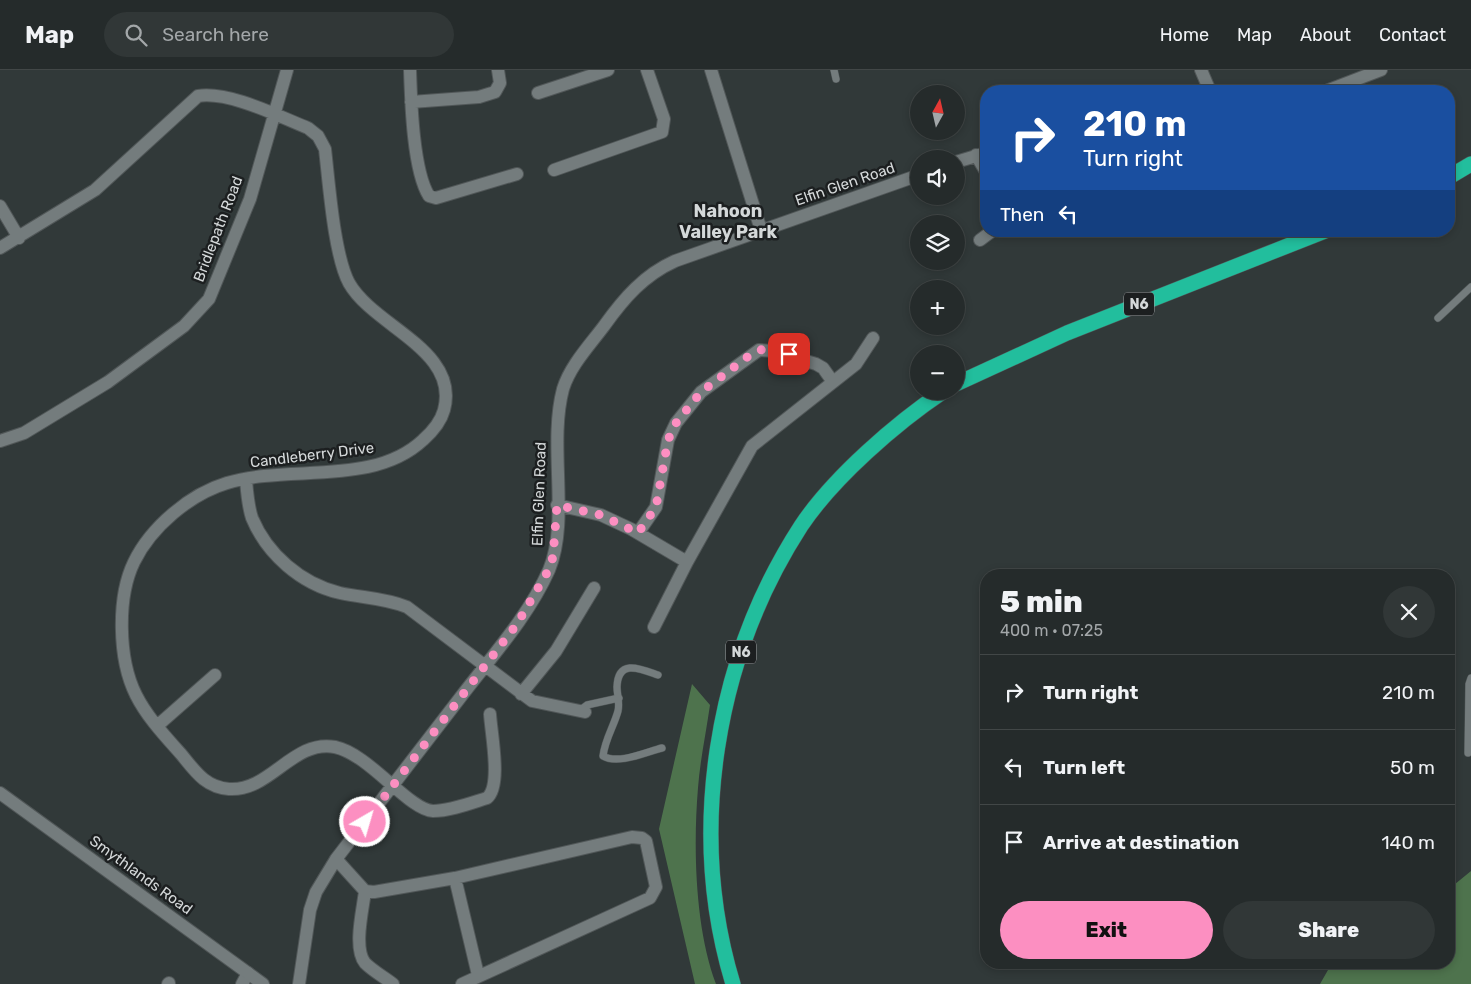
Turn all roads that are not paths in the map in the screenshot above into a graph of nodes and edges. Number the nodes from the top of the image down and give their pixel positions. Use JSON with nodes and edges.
{"nodes":[{"id":1,"x":287,"y":70,"type":"edge"},
{"id":2,"x":410,"y":70,"type":"edge"},
{"id":3,"x":498,"y":70,"type":"edge"},
{"id":4,"x":608,"y":70,"type":"edge"},
{"id":5,"x":647,"y":70,"type":"edge"},
{"id":6,"x":711,"y":70,"type":"edge"},
{"id":7,"x":834,"y":70,"type":"edge"},
{"id":8,"x":1201,"y":70,"type":"edge"},
{"id":9,"x":1381,"y":70,"type":"edge"},
{"id":10,"x":836,"y":79,"type":"dead end"},
{"id":11,"x":1207,"y":85,"type":"edge"},
{"id":12,"x":1342,"y":85,"type":"edge"},
{"id":13,"x":538,"y":93,"type":"dead end"},
{"id":14,"x":411,"y":102,"type":"junction"},
{"id":15,"x":273,"y":115,"type":"junction"},
{"id":16,"x":980,"y":154,"type":"edge"},
{"id":17,"x":965,"y":159,"type":"edge"},
{"id":18,"x":1471,"y":164,"type":"edge"},
{"id":19,"x":554,"y":170,"type":"dead end"},
{"id":20,"x":1455,"y":173,"type":"edge"},
{"id":21,"x":517,"y":174,"type":"dead end"},
{"id":22,"x":910,"y":178,"type":"edge"},
{"id":23,"x":0,"y":206,"type":"edge"},
{"id":24,"x":761,"y":230,"type":"junction"},
{"id":25,"x":984,"y":237,"type":"edge"},
{"id":26,"x":1310,"y":237,"type":"edge"},
{"id":27,"x":19,"y":238,"type":"junction"},
{"id":28,"x":980,"y":240,"type":"dead end"},
{"id":29,"x":0,"y":248,"type":"edge"},
{"id":30,"x":1471,"y":287,"type":"edge"},
{"id":31,"x":1438,"y":318,"type":"dead end"},
{"id":32,"x":873,"y":338,"type":"dead end"},
{"id":33,"x":965,"y":380,"type":"edge"},
{"id":34,"x":833,"y":382,"type":"junction"},
{"id":35,"x":930,"y":400,"type":"edge"},
{"id":36,"x":0,"y":441,"type":"edge"},
{"id":37,"x":246,"y":480,"type":"junction"},
{"id":38,"x":557,"y":505,"type":"junction"},
{"id":39,"x":638,"y":533,"type":"junction"},
{"id":40,"x":687,"y":562,"type":"junction"},
{"id":41,"x":594,"y":588,"type":"dead end"},
{"id":42,"x":654,"y":627,"type":"dead end"},
{"id":43,"x":484,"y":667,"type":"junction"},
{"id":44,"x":215,"y":675,"type":"dead end"},
{"id":45,"x":658,"y":675,"type":"dead end"},
{"id":46,"x":1471,"y":678,"type":"edge"},
{"id":47,"x":521,"y":694,"type":"junction"},
{"id":48,"x":619,"y":698,"type":"junction"},
{"id":49,"x":582,"y":711,"type":"joint"},
{"id":50,"x":490,"y":714,"type":"dead end"},
{"id":51,"x":157,"y":726,"type":"junction"},
{"id":52,"x":662,"y":748,"type":"dead end"},
{"id":53,"x":1468,"y":753,"type":"dead end"},
{"id":54,"x":393,"y":784,"type":"junction"},
{"id":55,"x":0,"y":793,"type":"edge"},
{"id":56,"x":336,"y":859,"type":"junction"},
{"id":57,"x":455,"y":878,"type":"junction"},
{"id":58,"x":365,"y":890,"type":"junction"},
{"id":59,"x":478,"y":975,"type":"junction"},
{"id":60,"x":245,"y":978,"type":"edge"},
{"id":61,"x":263,"y":984,"type":"edge"},
{"id":62,"x":299,"y":984,"type":"edge"},
{"id":63,"x":393,"y":984,"type":"edge"},
{"id":64,"x":462,"y":984,"type":"edge"},
{"id":65,"x":733,"y":984,"type":"edge"}],
"edges":[{"from":1,"to":15,"type":"street","name":"Bridlepath Road"},
{"from":2,"to":14,"type":"street"},
{"from":3,"to":14,"type":"street"},
{"from":4,"to":13,"type":"street"},
{"from":5,"to":19,"type":"street"},
{"from":6,"to":24,"type":"street"},
{"from":7,"to":10,"type":"lane"},
{"from":8,"to":11,"type":"street"},
{"from":9,"to":12,"type":"street"},
{"from":14,"to":21,"type":"street"},
{"from":15,"to":27,"type":"street","name":"Candleberry Drive"},
{"from":15,"to":36,"type":"street","name":"Bridlepath Road"},
{"from":15,"to":37,"type":"street","name":"Candleberry Drive"},
{"from":16,"to":17,"type":"street"},
{"from":18,"to":20,"type":"highway"},
{"from":22,"to":24,"type":"street","name":"Elfin Glen Road"},
{"from":23,"to":27,"type":"street"},
{"from":24,"to":38,"type":"street","name":"Elfin Glen Road"},
{"from":25,"to":28,"type":"street"},
{"from":26,"to":33,"type":"highway","number":"N6"},
{"from":27,"to":29,"type":"street","name":"Candleberry Drive"},
{"from":30,"to":31,"type":"lane"},
{"from":32,"to":34,"type":"street"},
{"from":34,"to":39,"type":"street"},
{"from":34,"to":40,"type":"street"},
{"from":35,"to":65,"type":"highway","number":"N6"},
{"from":37,"to":43,"type":"street"},
{"from":37,"to":51,"type":"street","name":"Candleberry Drive"},
{"from":38,"to":39,"type":"street"},
{"from":38,"to":43,"type":"street","name":"Elfin Glen Road"},
{"from":39,"to":40,"type":"street"},
{"from":40,"to":42,"type":"street"},
{"from":41,"to":47,"type":"street"},
{"from":43,"to":47,"type":"street"},
{"from":43,"to":54,"type":"street","name":"Elfin Glen Road"},
{"from":44,"to":51,"type":"street"},
{"from":45,"to":48,"type":"lane"},
{"from":46,"to":53,"type":"lane"},
{"from":47,"to":49,"type":"street"},
{"from":48,"to":49,"type":"lane"},
{"from":48,"to":52,"type":"lane"},
{"from":50,"to":54,"type":"street","name":"Candleberry Drive"},
{"from":51,"to":54,"type":"street","name":"Candleberry Drive"},
{"from":54,"to":56,"type":"street","name":"Elfin Glen Road"},
{"from":55,"to":60,"type":"street","name":"Smythlands Road"},
{"from":56,"to":58,"type":"street"},
{"from":56,"to":62,"type":"street","name":"Elfin Glen Road"},
{"from":57,"to":58,"type":"street"},
{"from":57,"to":59,"type":"street"},
{"from":57,"to":59,"type":"street"},
{"from":58,"to":63,"type":"street"},
{"from":59,"to":64,"type":"street"},
{"from":60,"to":61,"type":"street","name":"Smythlands Road"}]}
